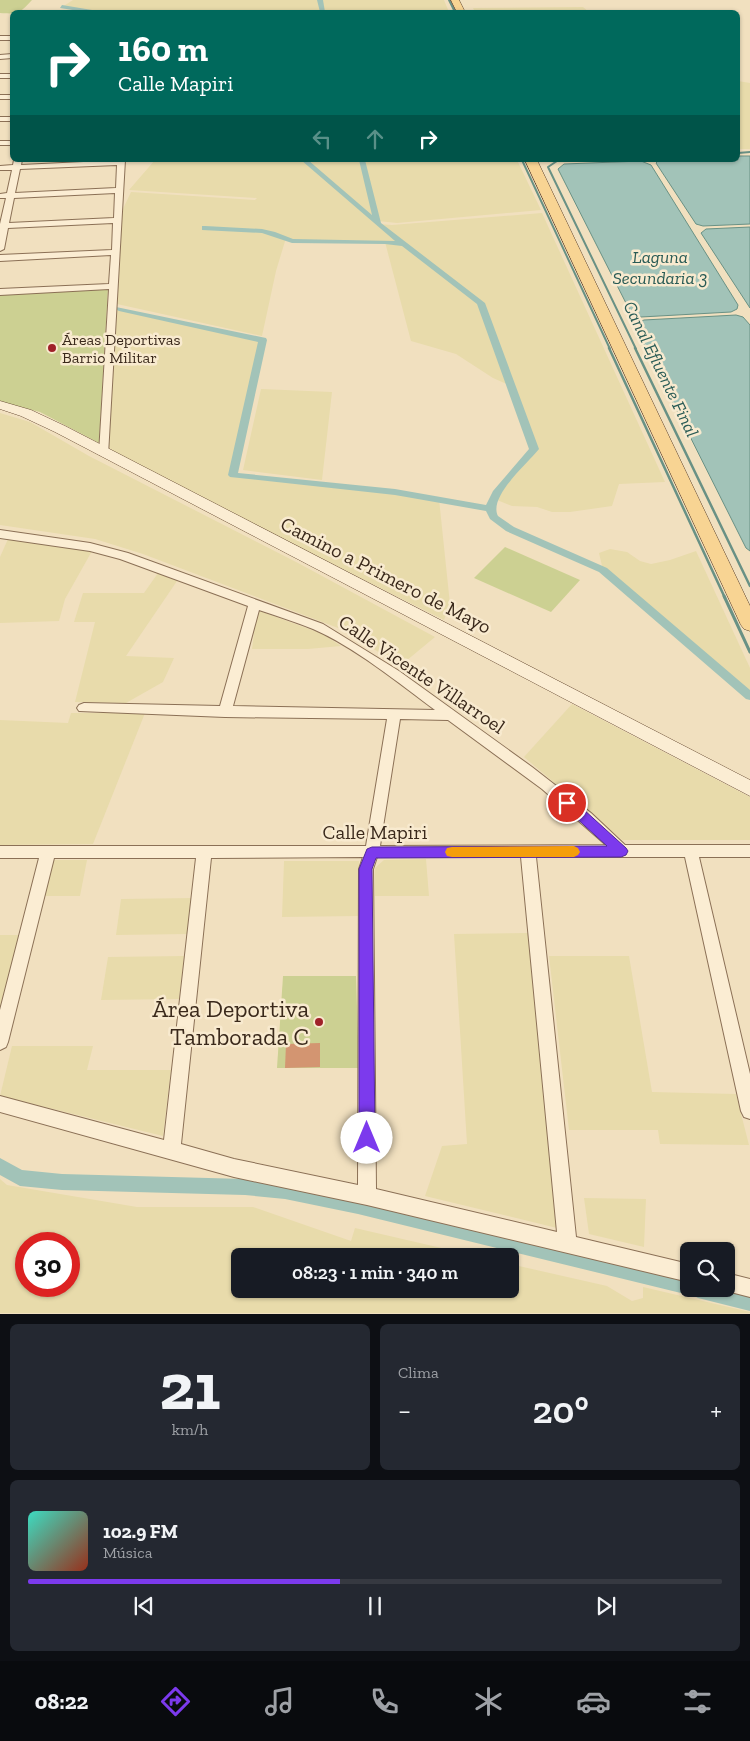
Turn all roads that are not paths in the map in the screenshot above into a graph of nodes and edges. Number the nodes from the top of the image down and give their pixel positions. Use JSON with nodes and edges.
{"nodes":[{"id":1,"x":86,"y":162,"type":"edge"},
{"id":2,"x":121,"y":162,"type":"edge"},
{"id":3,"x":532,"y":162,"type":"edge"},
{"id":4,"x":17,"y":164,"type":"edge"},
{"id":5,"x":0,"y":168,"type":"edge"},
{"id":6,"x":119,"y":190,"type":"junction"},
{"id":7,"x":0,"y":196,"type":"edge"},
{"id":8,"x":11,"y":196,"type":"junction"},
{"id":9,"x":117,"y":220,"type":"junction"},
{"id":10,"x":2,"y":226,"type":"edge"},
{"id":11,"x":0,"y":249,"type":"edge"},
{"id":12,"x":116,"y":252,"type":"junction"},
{"id":13,"x":0,"y":258,"type":"edge"},
{"id":14,"x":114,"y":286,"type":"junction"},
{"id":15,"x":0,"y":292,"type":"edge"},
{"id":16,"x":0,"y":405,"type":"edge"},
{"id":17,"x":104,"y":453,"type":"junction"},
{"id":18,"x":0,"y":534,"type":"edge"},
{"id":19,"x":255,"y":603,"type":"junction"},
{"id":20,"x":750,"y":625,"type":"edge"},
{"id":21,"x":84,"y":708,"type":"dead end"},
{"id":22,"x":225,"y":712,"type":"junction"},
{"id":23,"x":394,"y":714,"type":"junction"},
{"id":24,"x":452,"y":715,"type":"junction"},
{"id":25,"x":750,"y":789,"type":"edge"},
{"id":26,"x":621,"y":851,"type":"junction"},
{"id":27,"x":750,"y":851,"type":"edge"},
{"id":28,"x":0,"y":852,"type":"edge"},
{"id":29,"x":48,"y":852,"type":"junction"},
{"id":30,"x":204,"y":852,"type":"junction"},
{"id":31,"x":372,"y":852,"type":"junction"},
{"id":32,"x":528,"y":852,"type":"junction"},
{"id":33,"x":691,"y":852,"type":"junction"},
{"id":34,"x":0,"y":1042,"type":"edge"},
{"id":35,"x":0,"y":1104,"type":"edge"},
{"id":36,"x":750,"y":1112,"type":"edge"},
{"id":37,"x":172,"y":1151,"type":"junction"},
{"id":38,"x":367,"y":1196,"type":"junction"},
{"id":39,"x":567,"y":1244,"type":"junction"},
{"id":40,"x":680,"y":1271,"type":"edge"},
{"id":41,"x":735,"y":1284,"type":"edge"},
{"id":42,"x":750,"y":1288,"type":"edge"}],
"edges":[{"from":1,"to":4,"type":"street"},
{"from":2,"to":6,"type":"street"},
{"from":3,"to":20,"type":"main road"},
{"from":4,"to":5,"type":"street"},
{"from":4,"to":8,"type":"street"},
{"from":6,"to":8,"type":"street"},
{"from":6,"to":9,"type":"street"},
{"from":7,"to":8,"type":"street"},
{"from":8,"to":10,"type":"street"},
{"from":9,"to":10,"type":"street"},
{"from":9,"to":12,"type":"street"},
{"from":10,"to":11,"type":"street"},
{"from":12,"to":13,"type":"street"},
{"from":12,"to":14,"type":"street"},
{"from":14,"to":15,"type":"street"},
{"from":14,"to":17,"type":"street"},
{"from":16,"to":17,"type":"main road","name":"Camino a Primero de Mayo"},
{"from":17,"to":25,"type":"main road","name":"Camino a Primero de Mayo"},
{"from":18,"to":19,"type":"street","name":"Calle Vicente Villarroel"},
{"from":19,"to":22,"type":"street"},
{"from":19,"to":24,"type":"street","name":"Calle Vicente Villarroel"},
{"from":21,"to":22,"type":"street"},
{"from":22,"to":23,"type":"street"},
{"from":23,"to":24,"type":"street"},
{"from":23,"to":31,"type":"street"},
{"from":24,"to":26,"type":"street","name":"Calle Vicente Villarroel"},
{"from":26,"to":32,"type":"street","name":"Calle Mapiri"},
{"from":26,"to":33,"type":"street","name":"Calle Mapiri"},
{"from":27,"to":33,"type":"street","name":"Calle Mapiri"},
{"from":28,"to":29,"type":"street","name":"Calle Mapiri"},
{"from":29,"to":30,"type":"street","name":"Calle Mapiri"},
{"from":29,"to":34,"type":"street"},
{"from":30,"to":31,"type":"street","name":"Calle Mapiri"},
{"from":30,"to":37,"type":"street"},
{"from":31,"to":32,"type":"street","name":"Calle Mapiri"},
{"from":31,"to":38,"type":"street"},
{"from":32,"to":39,"type":"street"},
{"from":33,"to":36,"type":"street"},
{"from":35,"to":37,"type":"street"},
{"from":37,"to":38,"type":"street"},
{"from":38,"to":39,"type":"street"},
{"from":39,"to":40,"type":"street"},
{"from":41,"to":42,"type":"street"}]}
